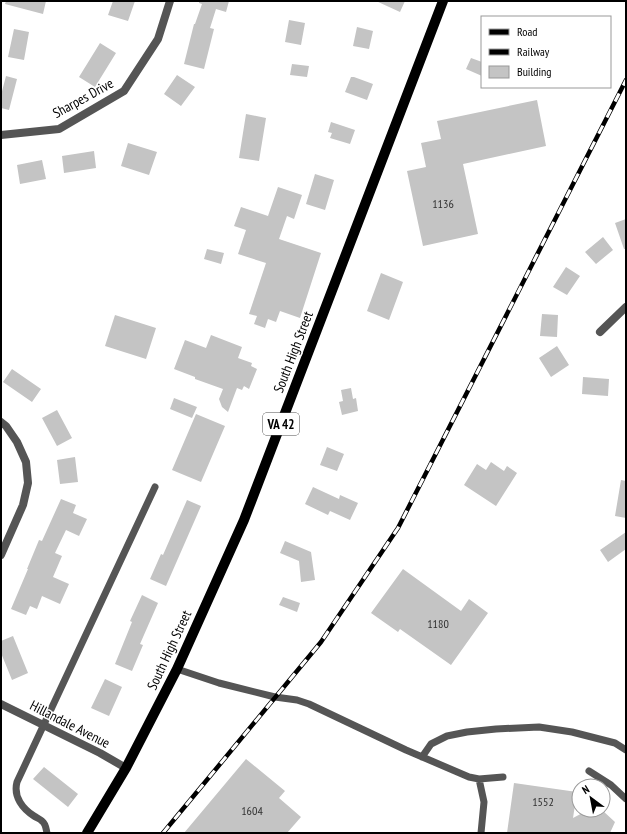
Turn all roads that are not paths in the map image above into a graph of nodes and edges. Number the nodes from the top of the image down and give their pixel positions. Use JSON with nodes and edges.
{"nodes":[{"id":1,"x":170,"y":1,"type":"edge"},
{"id":2,"x":443,"y":1,"type":"edge"},
{"id":3,"x":1,"y":135,"type":"edge"},
{"id":4,"x":626,"y":307,"type":"edge"},
{"id":5,"x":600,"y":332,"type":"dead end"},
{"id":6,"x":1,"y":422,"type":"edge"},
{"id":7,"x":155,"y":487,"type":"dead end"},
{"id":8,"x":1,"y":555,"type":"edge"},
{"id":9,"x":177,"y":670,"type":"junction"},
{"id":10,"x":1,"y":704,"type":"edge"},
{"id":11,"x":43,"y":725,"type":"junction"},
{"id":12,"x":626,"y":750,"type":"edge"},
{"id":13,"x":422,"y":757,"type":"junction"},
{"id":14,"x":126,"y":768,"type":"junction"},
{"id":15,"x":589,"y":771,"type":"dead end"},
{"id":16,"x":502,"y":777,"type":"dead end"},
{"id":17,"x":479,"y":779,"type":"junction"},
{"id":18,"x":626,"y":800,"type":"edge"},
{"id":19,"x":47,"y":833,"type":"edge"},
{"id":20,"x":87,"y":833,"type":"edge"},
{"id":21,"x":481,"y":833,"type":"edge"}],
"edges":[{"from":1,"to":3,"type":"street","name":"Sharpes Drive"},
{"from":2,"to":9,"type":"main road","name":"South High Street","number":"VA 42"},
{"from":4,"to":5,"type":"street"},
{"from":6,"to":8,"type":"street"},
{"from":7,"to":11,"type":"lane"},
{"from":9,"to":13,"type":"lane"},
{"from":9,"to":14,"type":"main road","name":"South High Street","number":"VA 42"},
{"from":10,"to":11,"type":"street","name":"Hillandale Avenue"},
{"from":11,"to":14,"type":"street","name":"Hillandale Avenue"},
{"from":11,"to":19,"type":"lane"},
{"from":12,"to":13,"type":"lane"},
{"from":13,"to":17,"type":"lane"},
{"from":14,"to":20,"type":"main road","name":"South High Street","number":"VA 42"},
{"from":15,"to":18,"type":"lane"},
{"from":16,"to":17,"type":"lane"},
{"from":17,"to":21,"type":"lane"}]}
